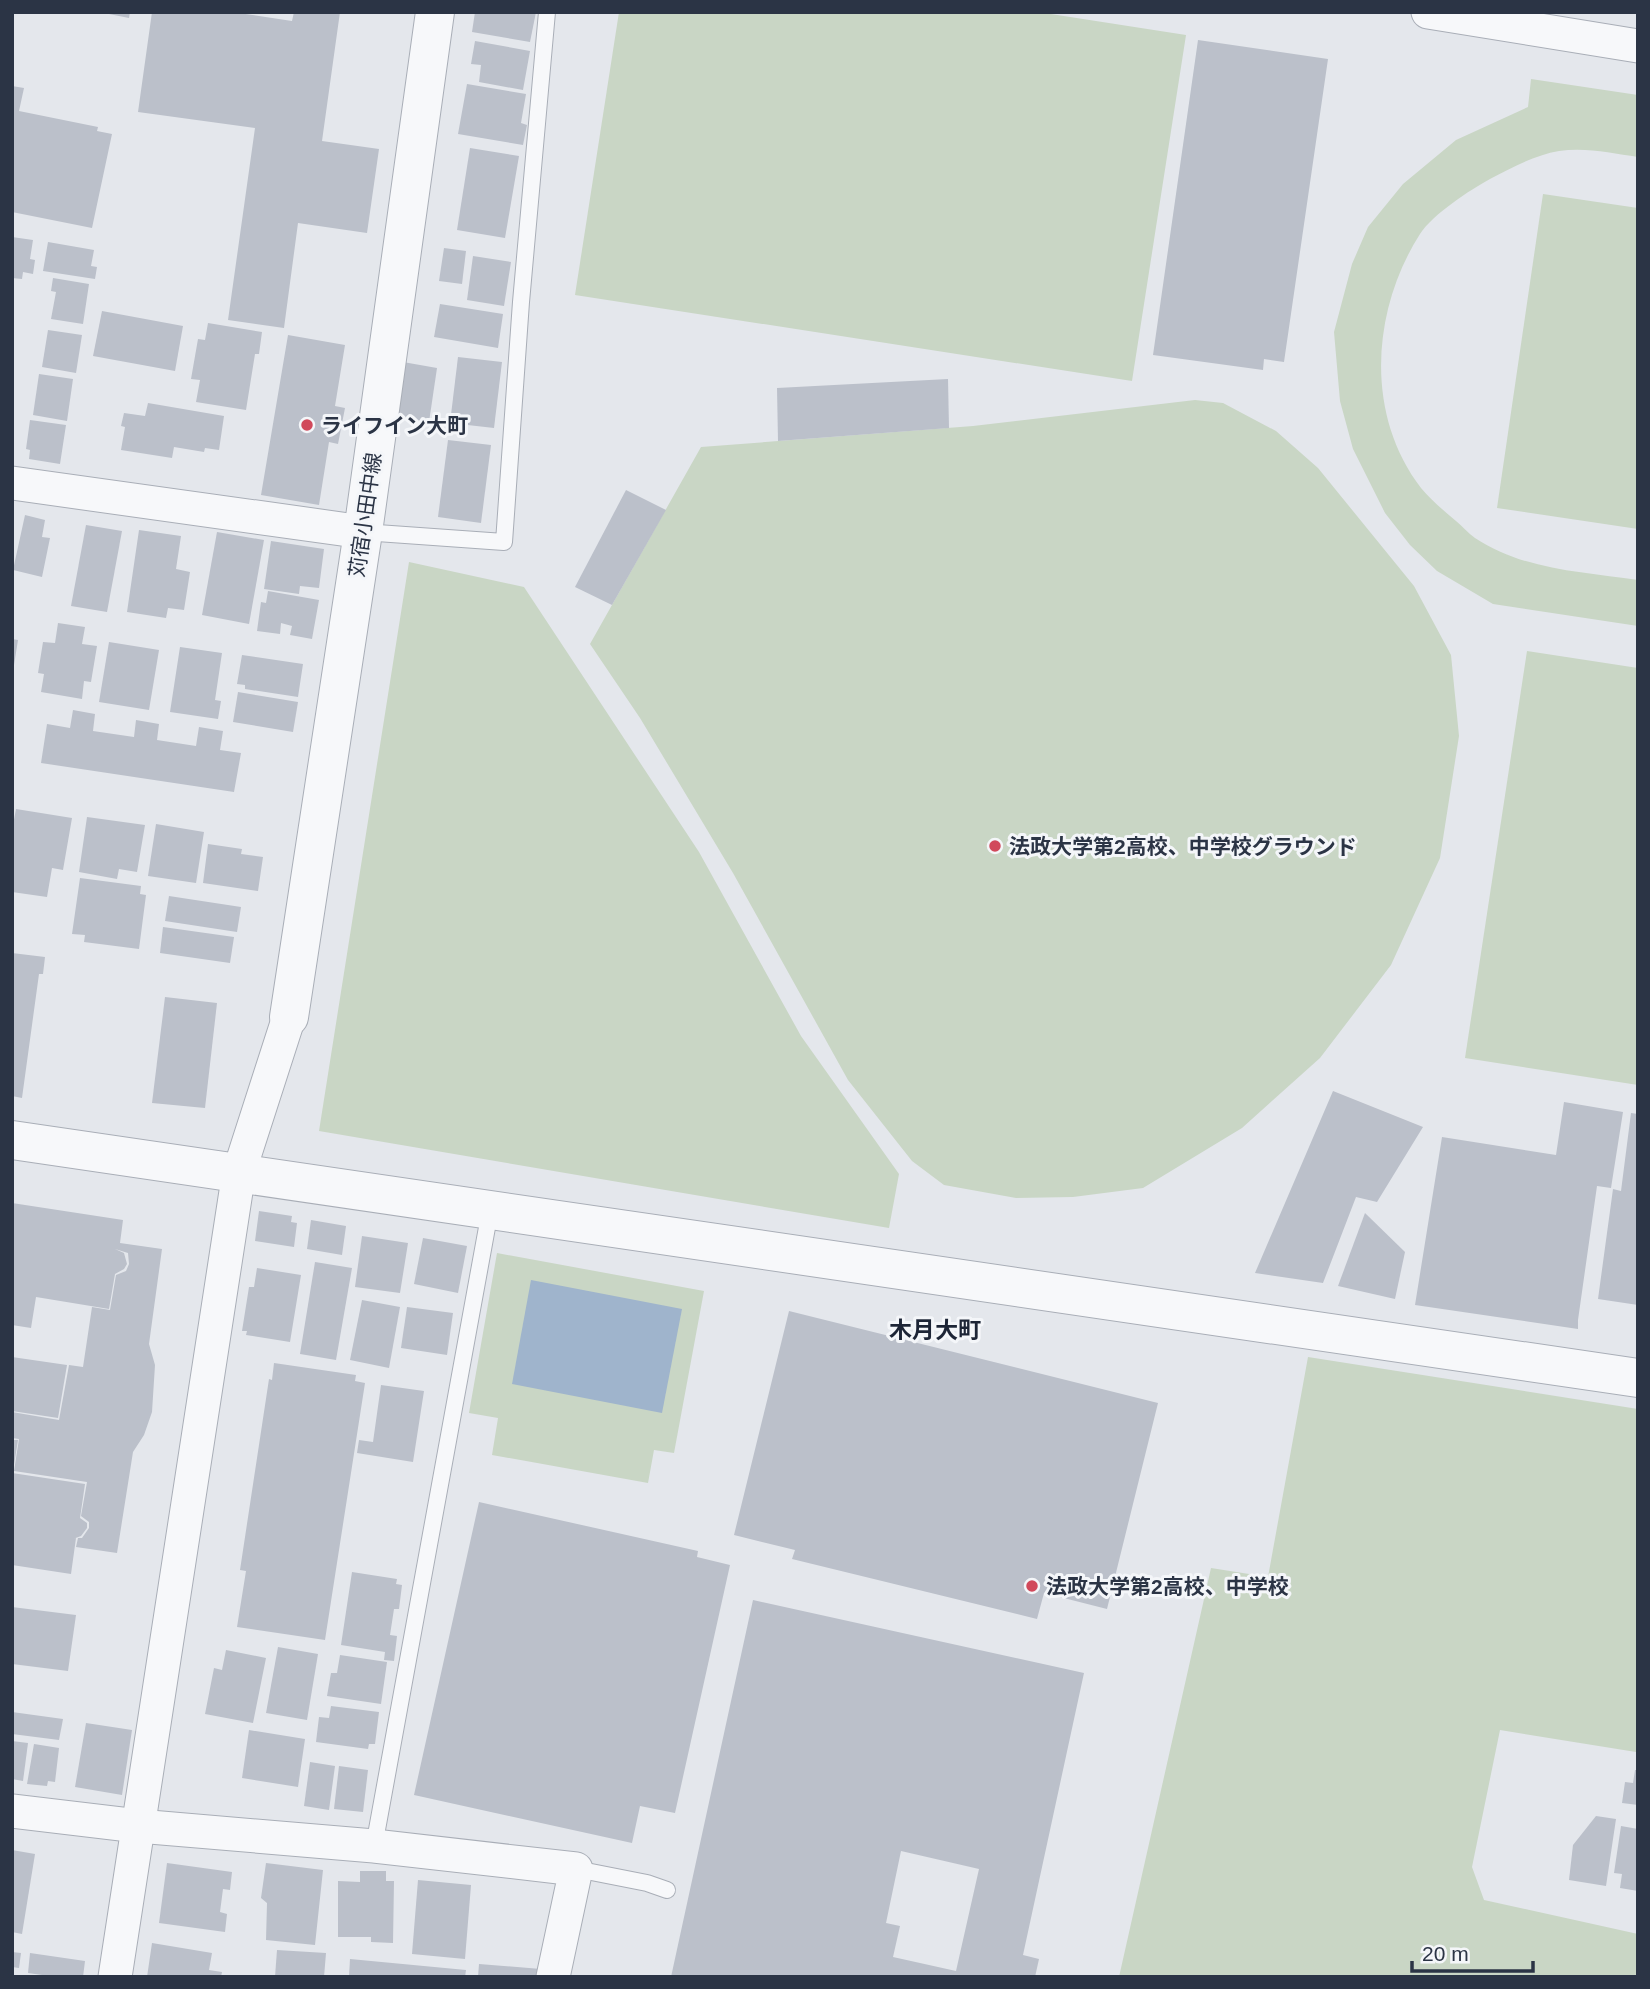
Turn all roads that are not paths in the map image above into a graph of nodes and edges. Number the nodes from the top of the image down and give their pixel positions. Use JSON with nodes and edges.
{"nodes":[{"id":1,"x":435,"y":12,"type":"edge"},
{"id":2,"x":547,"y":12,"type":"edge"},
{"id":3,"x":1428,"y":12,"type":"edge"},
{"id":4,"x":1638,"y":46,"type":"edge"},
{"id":5,"x":12,"y":484,"type":"edge"},
{"id":6,"x":363,"y":532,"type":"junction"},
{"id":7,"x":289,"y":1017,"type":"joint"},
{"id":8,"x":12,"y":1140,"type":"edge"},
{"id":9,"x":239,"y":1172,"type":"junction"},
{"id":10,"x":490,"y":1211,"type":"junction"},
{"id":11,"x":1638,"y":1378,"type":"edge"},
{"id":12,"x":12,"y":1811,"type":"edge"},
{"id":13,"x":138,"y":1826,"type":"junction"},
{"id":14,"x":374,"y":1846,"type":"junction"},
{"id":15,"x":576,"y":1870,"type":"junction"},
{"id":16,"x":667,"y":1891,"type":"dead end"},
{"id":17,"x":115,"y":1977,"type":"edge"},
{"id":18,"x":553,"y":1977,"type":"edge"}],
"edges":[{"from":1,"to":6,"type":"street","name":"苅宿小田中線"},
{"from":2,"to":6,"type":"lane"},
{"from":3,"to":4,"type":"street"},
{"from":5,"to":6,"type":"street"},
{"from":6,"to":7,"type":"street","name":"苅宿小田中線"},
{"from":7,"to":9,"type":"street"},
{"from":8,"to":9,"type":"street"},
{"from":9,"to":10,"type":"street"},
{"from":9,"to":13,"type":"street"},
{"from":10,"to":11,"type":"street"},
{"from":10,"to":14,"type":"lane"},
{"from":12,"to":13,"type":"street"},
{"from":13,"to":14,"type":"street"},
{"from":13,"to":17,"type":"street"},
{"from":14,"to":15,"type":"street"},
{"from":15,"to":16,"type":"lane"},
{"from":15,"to":18,"type":"street"}]}
